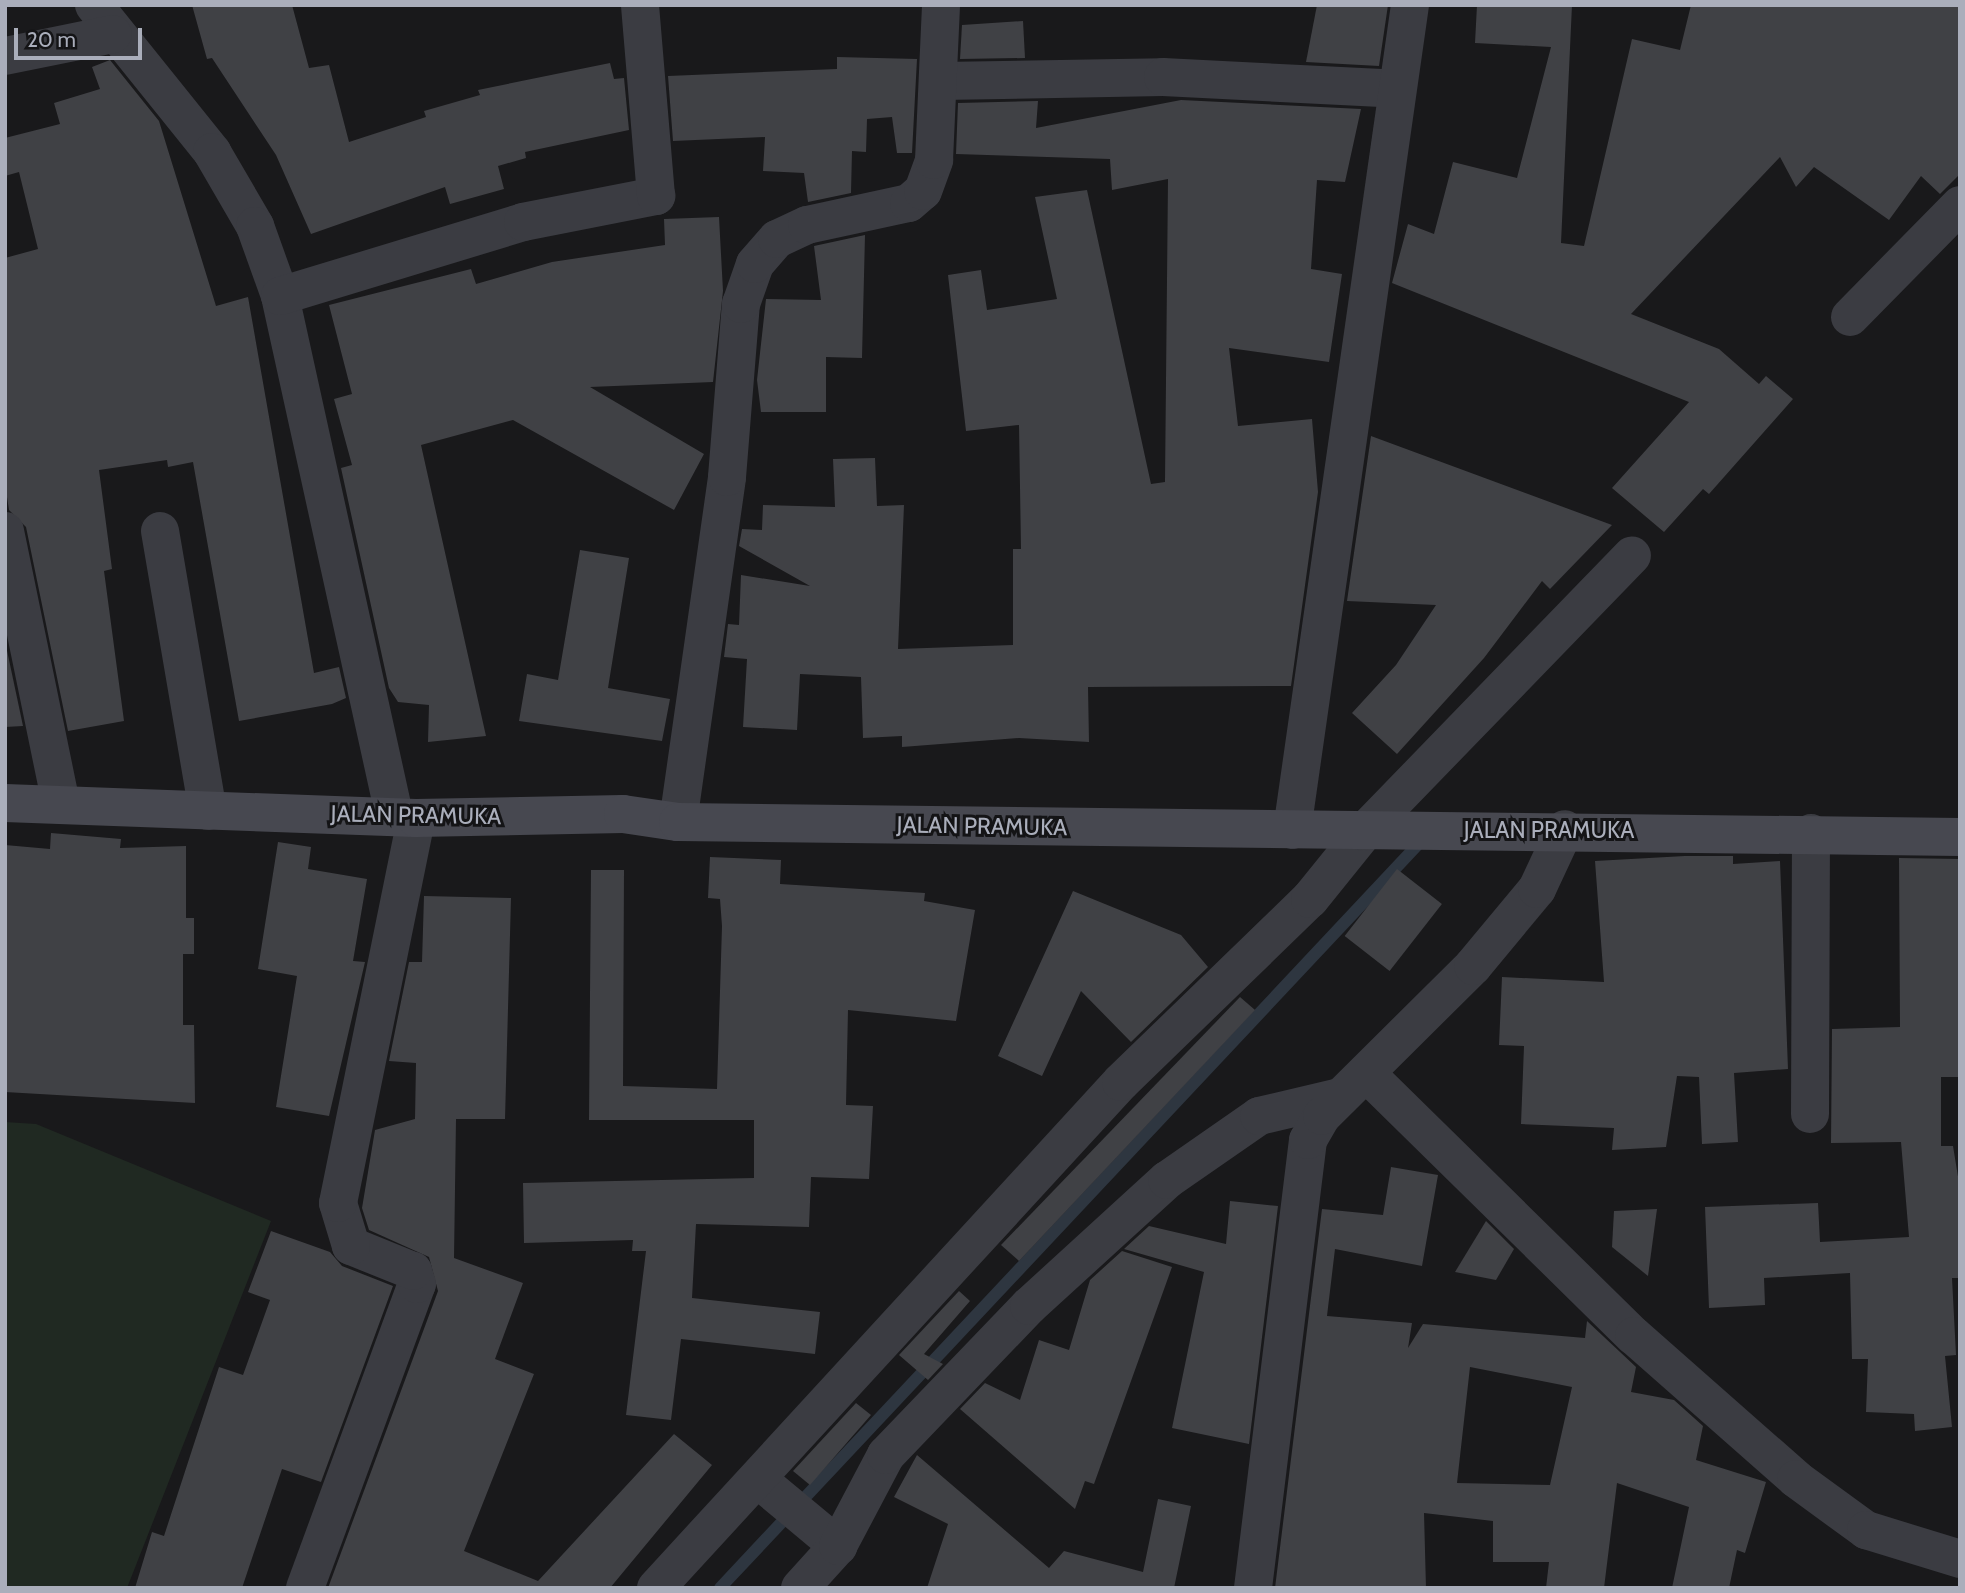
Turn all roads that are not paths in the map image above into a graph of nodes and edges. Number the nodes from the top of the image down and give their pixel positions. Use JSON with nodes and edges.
{"nodes":[{"id":1,"x":640,"y":5,"type":"edge"},
{"id":2,"x":942,"y":5,"type":"edge"},
{"id":3,"x":1410,"y":5,"type":"edge"},
{"id":4,"x":104,"y":20,"type":"edge"},
{"id":5,"x":5,"y":56,"type":"edge"},
{"id":6,"x":941,"y":81,"type":"junction"},
{"id":7,"x":1397,"y":89,"type":"junction"},
{"id":8,"x":1960,"y":205,"type":"edge"},
{"id":9,"x":280,"y":296,"type":"junction"},
{"id":10,"x":1850,"y":317,"type":"dead end"},
{"id":11,"x":5,"y":531,"type":"edge"},
{"id":12,"x":160,"y":531,"type":"dead end"},
{"id":13,"x":1632,"y":555,"type":"dead end"},
{"id":14,"x":5,"y":803,"type":"edge"},
{"id":15,"x":61,"y":804,"type":"junction"},
{"id":16,"x":208,"y":811,"type":"junction"},
{"id":17,"x":405,"y":816,"type":"junction"},
{"id":18,"x":678,"y":822,"type":"junction"},
{"id":19,"x":1565,"y":829,"type":"junction"},
{"id":20,"x":1292,"y":830,"type":"junction"},
{"id":21,"x":1364,"y":832,"type":"junction"},
{"id":22,"x":1811,"y":833,"type":"junction"},
{"id":23,"x":1960,"y":837,"type":"edge"},
{"id":24,"x":1360,"y":1079,"type":"junction"},
{"id":25,"x":1810,"y":1114,"type":"dead end"},
{"id":26,"x":768,"y":1489,"type":"junction"},
{"id":27,"x":833,"y":1543,"type":"junction"},
{"id":28,"x":1960,"y":1559,"type":"edge"},
{"id":29,"x":305,"y":1588,"type":"edge"},
{"id":30,"x":656,"y":1588,"type":"edge"},
{"id":31,"x":800,"y":1588,"type":"edge"},
{"id":32,"x":1253,"y":1588,"type":"edge"}],
"edges":[{"from":1,"to":9,"type":"street"},
{"from":2,"to":6,"type":"street"},
{"from":3,"to":7,"type":"street"},
{"from":4,"to":5,"type":"street"},
{"from":4,"to":9,"type":"street"},
{"from":6,"to":7,"type":"street"},
{"from":6,"to":18,"type":"street"},
{"from":7,"to":20,"type":"street"},
{"from":8,"to":10,"type":"street"},
{"from":9,"to":17,"type":"street"},
{"from":11,"to":15,"type":"street"},
{"from":12,"to":16,"type":"street"},
{"from":13,"to":21,"type":"street"},
{"from":14,"to":15,"type":"main road","name":"JALAN PRAMUKA"},
{"from":15,"to":16,"type":"main road","name":"JALAN PRAMUKA"},
{"from":16,"to":17,"type":"main road","name":"JALAN PRAMUKA"},
{"from":17,"to":18,"type":"main road","name":"JALAN PRAMUKA"},
{"from":17,"to":29,"type":"street"},
{"from":18,"to":20,"type":"main road","name":"JALAN PRAMUKA"},
{"from":19,"to":21,"type":"main road","name":"JALAN PRAMUKA"},
{"from":19,"to":22,"type":"main road","name":"JALAN PRAMUKA"},
{"from":19,"to":24,"type":"street"},
{"from":20,"to":21,"type":"main road","name":"JALAN PRAMUKA"},
{"from":21,"to":26,"type":"street"},
{"from":22,"to":23,"type":"main road","name":"JALAN PRAMUKA"},
{"from":22,"to":25,"type":"street"},
{"from":24,"to":27,"type":"street"},
{"from":24,"to":28,"type":"street"},
{"from":24,"to":32,"type":"street"},
{"from":26,"to":27,"type":"street"},
{"from":26,"to":30,"type":"street"},
{"from":27,"to":31,"type":"street"}]}
